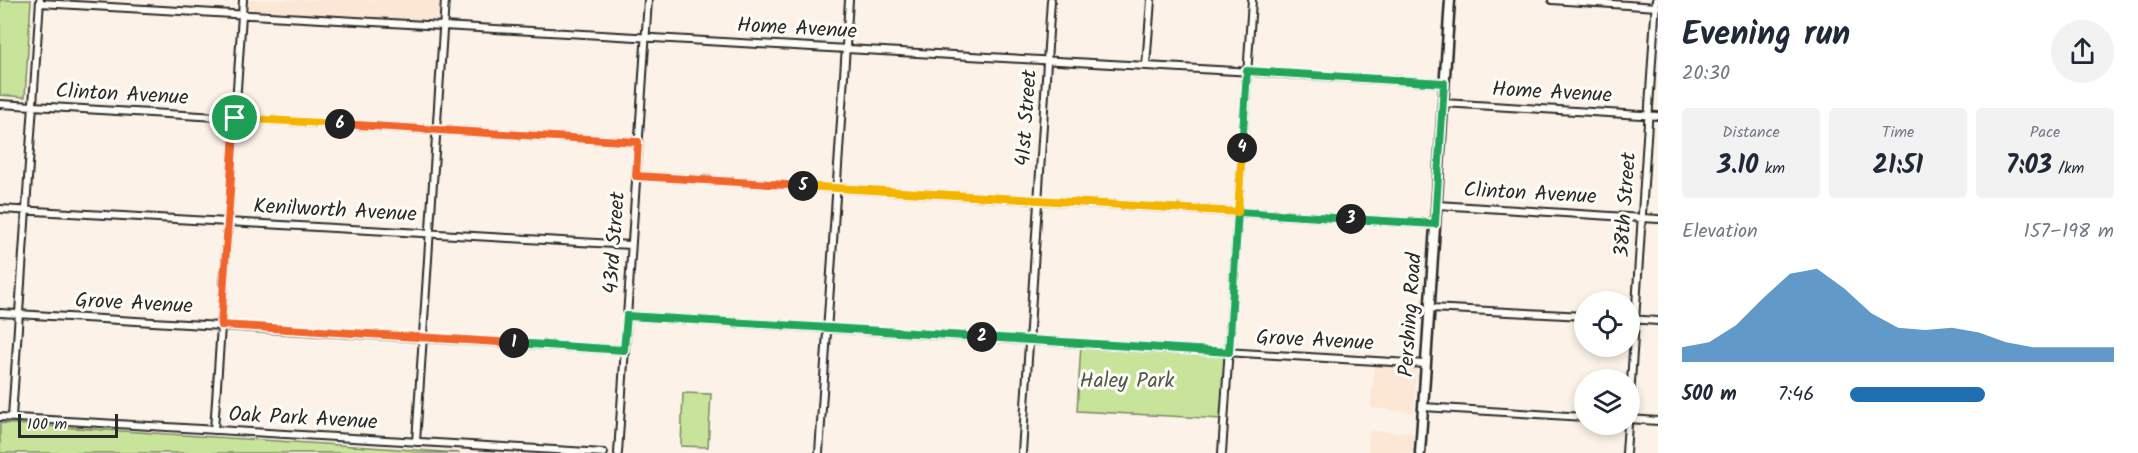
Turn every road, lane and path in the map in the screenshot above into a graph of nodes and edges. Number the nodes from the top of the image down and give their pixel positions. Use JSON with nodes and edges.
{"nodes":[{"id":1,"x":243,"y":0,"type":"edge"},
{"id":2,"x":445,"y":0,"type":"edge"},
{"id":3,"x":648,"y":0,"type":"edge"},
{"id":4,"x":849,"y":0,"type":"edge"},
{"id":5,"x":1051,"y":0,"type":"edge"},
{"id":6,"x":1151,"y":0,"type":"edge"},
{"id":7,"x":1252,"y":0,"type":"edge"},
{"id":8,"x":1450,"y":0,"type":"edge"},
{"id":9,"x":1552,"y":0,"type":"edge"},
{"id":10,"x":40,"y":1,"type":"edge"},
{"id":11,"x":1656,"y":4,"type":"edge"},
{"id":12,"x":242,"y":14,"type":"junction"},
{"id":13,"x":444,"y":25,"type":"junction"},
{"id":14,"x":645,"y":37,"type":"junction"},
{"id":15,"x":846,"y":48,"type":"junction"},
{"id":16,"x":1047,"y":60,"type":"junction"},
{"id":17,"x":1146,"y":66,"type":"junction"},
{"id":18,"x":1247,"y":71,"type":"junction"},
{"id":19,"x":1444,"y":83,"type":"junction"},
{"id":20,"x":1443,"y":103,"type":"junction"},
{"id":21,"x":0,"y":104,"type":"edge"},
{"id":22,"x":33,"y":106,"type":"junction"},
{"id":23,"x":1648,"y":115,"type":"junction"},
{"id":24,"x":1658,"y":116,"type":"edge"},
{"id":25,"x":235,"y":118,"type":"junction"},
{"id":26,"x":437,"y":130,"type":"junction"},
{"id":27,"x":638,"y":142,"type":"junction"},
{"id":28,"x":636,"y":176,"type":"junction"},
{"id":29,"x":837,"y":188,"type":"junction"},
{"id":30,"x":1038,"y":201,"type":"junction"},
{"id":31,"x":1437,"y":205,"type":"junction"},
{"id":32,"x":0,"y":208,"type":"edge"},
{"id":33,"x":26,"y":210,"type":"junction"},
{"id":34,"x":1238,"y":212,"type":"junction"},
{"id":35,"x":1642,"y":218,"type":"junction"},
{"id":36,"x":1658,"y":219,"type":"edge"},
{"id":37,"x":228,"y":222,"type":"junction"},
{"id":38,"x":1435,"y":224,"type":"junction"},
{"id":39,"x":430,"y":234,"type":"junction"},
{"id":40,"x":631,"y":245,"type":"junction"},
{"id":41,"x":1635,"y":291,"type":"edge"},
{"id":42,"x":1430,"y":308,"type":"junction"},
{"id":43,"x":0,"y":312,"type":"edge"},
{"id":44,"x":19,"y":314,"type":"junction"},
{"id":45,"x":1574,"y":315,"type":"edge"},
{"id":46,"x":627,"y":316,"type":"junction"},
{"id":47,"x":1640,"y":320,"type":"edge"},
{"id":48,"x":1658,"y":321,"type":"edge"},
{"id":49,"x":221,"y":325,"type":"junction"},
{"id":50,"x":828,"y":328,"type":"junction"},
{"id":51,"x":423,"y":338,"type":"junction"},
{"id":52,"x":1029,"y":340,"type":"junction"},
{"id":53,"x":624,"y":350,"type":"junction"},
{"id":54,"x":1229,"y":352,"type":"junction"},
{"id":55,"x":1426,"y":364,"type":"junction"},
{"id":56,"x":1423,"y":407,"type":"junction"},
{"id":57,"x":1574,"y":416,"type":"edge"},
{"id":58,"x":0,"y":417,"type":"edge"},
{"id":59,"x":12,"y":417,"type":"junction"},
{"id":60,"x":1640,"y":420,"type":"edge"},
{"id":61,"x":1658,"y":421,"type":"edge"},
{"id":62,"x":214,"y":430,"type":"junction"},
{"id":63,"x":1627,"y":435,"type":"edge"},
{"id":64,"x":416,"y":442,"type":"junction"},
{"id":65,"x":604,"y":453,"type":"edge"},
{"id":66,"x":618,"y":453,"type":"edge"},
{"id":67,"x":819,"y":453,"type":"edge"},
{"id":68,"x":1022,"y":453,"type":"edge"},
{"id":69,"x":1222,"y":453,"type":"edge"},
{"id":70,"x":1420,"y":453,"type":"edge"},
{"id":71,"x":1626,"y":453,"type":"edge"}],
"edges":[{"from":1,"to":12,"type":"street"},
{"from":2,"to":13,"type":"street"},
{"from":3,"to":14,"type":"street","name":"43rd Street"},
{"from":4,"to":15,"type":"street"},
{"from":5,"to":16,"type":"street","name":"41st Street"},
{"from":6,"to":17,"type":"street"},
{"from":7,"to":18,"type":"street"},
{"from":8,"to":19,"type":"main road","name":"Pershing Road"},
{"from":9,"to":11,"type":"street"},
{"from":10,"to":12,"type":"street","name":"Home Avenue"},
{"from":10,"to":22,"type":"street"},
{"from":11,"to":23,"type":"street","name":"38th Street"},
{"from":12,"to":13,"type":"street","name":"Home Avenue"},
{"from":12,"to":25,"type":"street"},
{"from":13,"to":14,"type":"street","name":"Home Avenue"},
{"from":13,"to":26,"type":"street"},
{"from":14,"to":15,"type":"street","name":"Home Avenue"},
{"from":14,"to":27,"type":"street","name":"43rd Street"},
{"from":15,"to":16,"type":"street","name":"Home Avenue"},
{"from":15,"to":29,"type":"street"},
{"from":16,"to":17,"type":"street","name":"Home Avenue"},
{"from":16,"to":30,"type":"street","name":"41st Street"},
{"from":17,"to":18,"type":"street","name":"Home Avenue"},
{"from":18,"to":19,"type":"street","name":"Home Avenue"},
{"from":18,"to":34,"type":"street"},
{"from":19,"to":20,"type":"main road","name":"Pershing Road"},
{"from":20,"to":23,"type":"street","name":"Home Avenue"},
{"from":20,"to":31,"type":"main road","name":"Pershing Road"},
{"from":21,"to":22,"type":"street","name":"Clinton Avenue"},
{"from":22,"to":25,"type":"street","name":"Clinton Avenue"},
{"from":22,"to":33,"type":"street"},
{"from":23,"to":24,"type":"street","name":"Home Avenue"},
{"from":23,"to":35,"type":"street","name":"38th Street"},
{"from":25,"to":26,"type":"street","name":"Clinton Avenue"},
{"from":25,"to":37,"type":"street"},
{"from":26,"to":27,"type":"street","name":"Clinton Avenue"},
{"from":26,"to":39,"type":"street"},
{"from":27,"to":28,"type":"street","name":"43rd Street"},
{"from":28,"to":29,"type":"street"},
{"from":28,"to":40,"type":"street","name":"43rd Street"},
{"from":29,"to":30,"type":"street"},
{"from":29,"to":50,"type":"street"},
{"from":30,"to":34,"type":"street"},
{"from":30,"to":52,"type":"street","name":"41st Street"},
{"from":31,"to":35,"type":"street","name":"Clinton Avenue"},
{"from":31,"to":38,"type":"main road","name":"Pershing Road"},
{"from":32,"to":33,"type":"street","name":"Kenilworth Avenue"},
{"from":33,"to":37,"type":"street","name":"Kenilworth Avenue"},
{"from":33,"to":44,"type":"street"},
{"from":34,"to":38,"type":"street"},
{"from":34,"to":54,"type":"street"},
{"from":35,"to":36,"type":"street","name":"Clinton Avenue"},
{"from":35,"to":41,"type":"street","name":"38th Street"},
{"from":37,"to":39,"type":"street","name":"Kenilworth Avenue"},
{"from":37,"to":49,"type":"street"},
{"from":38,"to":42,"type":"main road","name":"Pershing Road"},
{"from":39,"to":40,"type":"street","name":"Kenilworth Avenue"},
{"from":39,"to":51,"type":"street"},
{"from":40,"to":46,"type":"street","name":"43rd Street"},
{"from":42,"to":45,"type":"street"},
{"from":42,"to":55,"type":"main road","name":"Pershing Road"},
{"from":43,"to":44,"type":"street","name":"Grove Avenue"},
{"from":44,"to":49,"type":"street","name":"Grove Avenue"},
{"from":44,"to":59,"type":"street"},
{"from":46,"to":50,"type":"street","name":"Grove Avenue"},
{"from":46,"to":53,"type":"street","name":"43rd Street"},
{"from":47,"to":48,"type":"street"},
{"from":49,"to":51,"type":"street","name":"Grove Avenue"},
{"from":49,"to":62,"type":"street"},
{"from":50,"to":52,"type":"street","name":"Grove Avenue"},
{"from":50,"to":67,"type":"street"},
{"from":51,"to":53,"type":"street","name":"Grove Avenue"},
{"from":51,"to":64,"type":"street"},
{"from":52,"to":54,"type":"street","name":"Grove Avenue"},
{"from":52,"to":68,"type":"street","name":"41st Street"},
{"from":53,"to":66,"type":"street","name":"43rd Street"},
{"from":54,"to":55,"type":"street","name":"Grove Avenue"},
{"from":54,"to":69,"type":"street"},
{"from":55,"to":56,"type":"main road","name":"Pershing Road"},
{"from":56,"to":57,"type":"street"},
{"from":56,"to":70,"type":"main road","name":"Pershing Road"},
{"from":58,"to":59,"type":"street","name":"Oak Park Avenue"},
{"from":59,"to":62,"type":"street","name":"Oak Park Avenue"},
{"from":60,"to":61,"type":"street"},
{"from":62,"to":64,"type":"street","name":"Oak Park Avenue"},
{"from":63,"to":71,"type":"street"},
{"from":64,"to":65,"type":"street","name":"Oak Park Avenue"}]}
